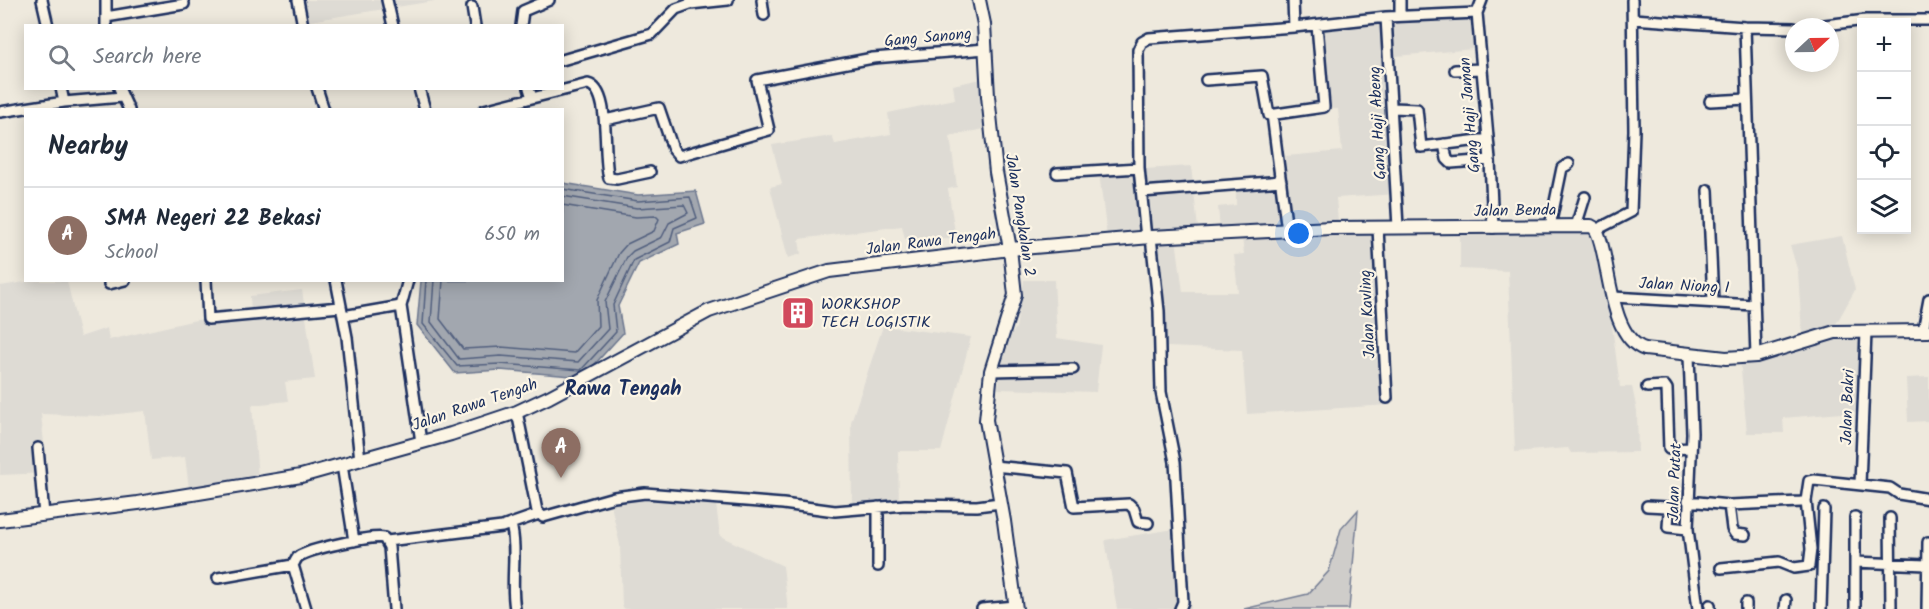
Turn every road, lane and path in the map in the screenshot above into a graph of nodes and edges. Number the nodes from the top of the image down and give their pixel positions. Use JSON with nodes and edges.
{"nodes":[{"id":1,"x":42,"y":0,"type":"edge"},
{"id":2,"x":106,"y":0,"type":"edge"},
{"id":3,"x":298,"y":0,"type":"edge"},
{"id":4,"x":387,"y":0,"type":"edge"},
{"id":5,"x":549,"y":0,"type":"edge"},
{"id":6,"x":728,"y":0,"type":"edge"},
{"id":7,"x":762,"y":0,"type":"edge"},
{"id":8,"x":979,"y":0,"type":"edge"},
{"id":9,"x":1293,"y":0,"type":"edge"},
{"id":10,"x":1400,"y":0,"type":"edge"},
{"id":11,"x":1482,"y":0,"type":"edge"},
{"id":12,"x":1632,"y":0,"type":"edge"},
{"id":13,"x":184,"y":4,"type":"dead end"},
{"id":14,"x":472,"y":7,"type":"dead end"},
{"id":15,"x":1477,"y":13,"type":"junction"},
{"id":16,"x":764,"y":15,"type":"dead end"},
{"id":17,"x":1400,"y":16,"type":"junction"},
{"id":18,"x":1386,"y":17,"type":"junction"},
{"id":19,"x":1633,"y":19,"type":"junction"},
{"id":20,"x":1911,"y":20,"type":"edge"},
{"id":21,"x":1929,"y":20,"type":"edge"},
{"id":22,"x":106,"y":21,"type":"edge"},
{"id":23,"x":1857,"y":22,"type":"edge"},
{"id":24,"x":48,"y":24,"type":"edge"},
{"id":25,"x":303,"y":24,"type":"edge"},
{"id":26,"x":393,"y":24,"type":"edge"},
{"id":27,"x":474,"y":24,"type":"edge"},
{"id":28,"x":521,"y":24,"type":"edge"},
{"id":29,"x":1839,"y":24,"type":"edge"},
{"id":30,"x":1317,"y":25,"type":"junction"},
{"id":31,"x":1294,"y":27,"type":"junction"},
{"id":32,"x":1745,"y":27,"type":"junction"},
{"id":33,"x":1785,"y":28,"type":"edge"},
{"id":34,"x":986,"y":49,"type":"junction"},
{"id":35,"x":564,"y":59,"type":"edge"},
{"id":36,"x":1482,"y":69,"type":"junction"},
{"id":37,"x":1455,"y":70,"type":"dead end"},
{"id":38,"x":1206,"y":80,"type":"dead end"},
{"id":39,"x":564,"y":88,"type":"edge"},
{"id":40,"x":61,"y":90,"type":"edge"},
{"id":41,"x":318,"y":90,"type":"edge"},
{"id":42,"x":419,"y":90,"type":"edge"},
{"id":43,"x":550,"y":90,"type":"edge"},
{"id":44,"x":121,"y":93,"type":"edge"},
{"id":45,"x":531,"y":93,"type":"edge"},
{"id":46,"x":1747,"y":99,"type":"junction"},
{"id":47,"x":1710,"y":101,"type":"dead end"},
{"id":48,"x":64,"y":102,"type":"junction"},
{"id":49,"x":24,"y":108,"type":"edge"},
{"id":50,"x":26,"y":108,"type":"edge"},
{"id":51,"x":128,"y":108,"type":"edge"},
{"id":52,"x":323,"y":108,"type":"edge"},
{"id":53,"x":424,"y":108,"type":"edge"},
{"id":54,"x":490,"y":108,"type":"edge"},
{"id":55,"x":1393,"y":108,"type":"junction"},
{"id":56,"x":0,"y":112,"type":"edge"},
{"id":57,"x":1272,"y":114,"type":"junction"},
{"id":58,"x":605,"y":120,"type":"junction"},
{"id":59,"x":1488,"y":139,"type":"junction"},
{"id":60,"x":1444,"y":144,"type":"junction"},
{"id":61,"x":1490,"y":160,"type":"junction"},
{"id":62,"x":1569,"y":164,"type":"dead end"},
{"id":63,"x":1139,"y":168,"type":"junction"},
{"id":64,"x":650,"y":172,"type":"dead end"},
{"id":65,"x":1057,"y":173,"type":"dead end"},
{"id":66,"x":1281,"y":181,"type":"junction"},
{"id":67,"x":1708,"y":190,"type":"dead end"},
{"id":68,"x":1142,"y":192,"type":"junction"},
{"id":69,"x":1585,"y":197,"type":"dead end"},
{"id":70,"x":1550,"y":226,"type":"junction"},
{"id":71,"x":1576,"y":226,"type":"junction"},
{"id":72,"x":1398,"y":227,"type":"junction"},
{"id":73,"x":1378,"y":228,"type":"junction"},
{"id":74,"x":1493,"y":228,"type":"junction"},
{"id":75,"x":1598,"y":229,"type":"junction"},
{"id":76,"x":1287,"y":231,"type":"junction"},
{"id":77,"x":1149,"y":238,"type":"junction"},
{"id":78,"x":1010,"y":249,"type":"junction"},
{"id":79,"x":117,"y":282,"type":"edge"},
{"id":80,"x":206,"y":282,"type":"edge"},
{"id":81,"x":336,"y":282,"type":"edge"},
{"id":82,"x":407,"y":282,"type":"edge"},
{"id":83,"x":109,"y":284,"type":"dead end"},
{"id":84,"x":1613,"y":297,"type":"junction"},
{"id":85,"x":1929,"y":299,"type":"edge"},
{"id":86,"x":1713,"y":301,"type":"junction"},
{"id":87,"x":1754,"y":305,"type":"junction"},
{"id":88,"x":401,"y":306,"type":"junction"},
{"id":89,"x":341,"y":312,"type":"junction"},
{"id":90,"x":1926,"y":331,"type":"edge"},
{"id":91,"x":1866,"y":332,"type":"junction"},
{"id":92,"x":1689,"y":356,"type":"junction"},
{"id":93,"x":1756,"y":356,"type":"junction"},
{"id":94,"x":1073,"y":369,"type":"dead end"},
{"id":95,"x":991,"y":371,"type":"junction"},
{"id":96,"x":1647,"y":387,"type":"dead end"},
{"id":97,"x":1387,"y":398,"type":"dead end"},
{"id":98,"x":517,"y":412,"type":"junction"},
{"id":99,"x":421,"y":442,"type":"junction"},
{"id":100,"x":1691,"y":447,"type":"junction"},
{"id":101,"x":38,"y":448,"type":"dead end"},
{"id":102,"x":360,"y":460,"type":"junction"},
{"id":103,"x":342,"y":465,"type":"junction"},
{"id":104,"x":993,"y":466,"type":"junction"},
{"id":105,"x":1860,"y":484,"type":"junction"},
{"id":106,"x":1929,"y":500,"type":"edge"},
{"id":107,"x":1688,"y":501,"type":"junction"},
{"id":108,"x":1806,"y":501,"type":"junction"},
{"id":109,"x":1000,"y":503,"type":"junction"},
{"id":110,"x":1729,"y":505,"type":"junction"},
{"id":111,"x":1647,"y":506,"type":"dead end"},
{"id":112,"x":878,"y":507,"type":"junction"},
{"id":113,"x":1824,"y":509,"type":"dead end"},
{"id":114,"x":44,"y":514,"type":"junction"},
{"id":115,"x":539,"y":514,"type":"junction"},
{"id":116,"x":1855,"y":517,"type":"dead end"},
{"id":117,"x":1890,"y":518,"type":"dead end"},
{"id":118,"x":0,"y":520,"type":"edge"},
{"id":119,"x":511,"y":524,"type":"junction"},
{"id":120,"x":1148,"y":524,"type":"dead end"},
{"id":121,"x":1688,"y":529,"type":"junction"},
{"id":122,"x":1745,"y":535,"type":"dead end"},
{"id":123,"x":354,"y":541,"type":"junction"},
{"id":124,"x":387,"y":541,"type":"junction"},
{"id":125,"x":1928,"y":542,"type":"edge"},
{"id":126,"x":1855,"y":562,"type":"junction"},
{"id":127,"x":1891,"y":563,"type":"junction"},
{"id":128,"x":293,"y":565,"type":"junction"},
{"id":129,"x":1926,"y":565,"type":"junction"},
{"id":130,"x":878,"y":566,"type":"dead end"},
{"id":131,"x":1720,"y":568,"type":"dead end"},
{"id":132,"x":218,"y":578,"type":"dead end"},
{"id":133,"x":1016,"y":608,"type":"edge"},
{"id":134,"x":306,"y":609,"type":"edge"},
{"id":135,"x":394,"y":609,"type":"edge"},
{"id":136,"x":515,"y":609,"type":"edge"},
{"id":137,"x":982,"y":609,"type":"edge"},
{"id":138,"x":1180,"y":609,"type":"edge"},
{"id":139,"x":1698,"y":609,"type":"edge"},
{"id":140,"x":1821,"y":609,"type":"edge"},
{"id":141,"x":1855,"y":609,"type":"edge"},
{"id":142,"x":1892,"y":609,"type":"edge"},
{"id":143,"x":1928,"y":609,"type":"edge"}],
"edges":[{"from":1,"to":24,"type":"street"},
{"from":2,"to":22,"type":"street"},
{"from":3,"to":25,"type":"street"},
{"from":4,"to":26,"type":"street"},
{"from":5,"to":28,"type":"street"},
{"from":6,"to":35,"type":"street"},
{"from":7,"to":16,"type":"street"},
{"from":8,"to":34,"type":"street","name":"Jalan Pangkalan 2"},
{"from":9,"to":31,"type":"street"},
{"from":10,"to":17,"type":"street"},
{"from":11,"to":15,"type":"street","name":"Gang Haji Jaman"},
{"from":12,"to":19,"type":"street"},
{"from":13,"to":22,"type":"street"},
{"from":14,"to":27,"type":"street"},
{"from":15,"to":17,"type":"street"},
{"from":15,"to":36,"type":"street","name":"Gang Haji Jaman"},
{"from":17,"to":18,"type":"street"},
{"from":18,"to":30,"type":"street"},
{"from":18,"to":55,"type":"street","name":"Gang Haji Abeng"},
{"from":19,"to":32,"type":"street"},
{"from":19,"to":75,"type":"street"},
{"from":20,"to":21,"type":"street"},
{"from":23,"to":29,"type":"street"},
{"from":30,"to":31,"type":"street"},
{"from":30,"to":57,"type":"street"},
{"from":31,"to":63,"type":"street"},
{"from":32,"to":33,"type":"street"},
{"from":32,"to":46,"type":"street"},
{"from":34,"to":58,"type":"street","name":"Gang Sanong"},
{"from":34,"to":78,"type":"street","name":"Jalan Pangkalan 2"},
{"from":36,"to":37,"type":"street"},
{"from":36,"to":59,"type":"street","name":"Gang Haji Jaman"},
{"from":38,"to":57,"type":"street"},
{"from":39,"to":58,"type":"street"},
{"from":40,"to":48,"type":"street"},
{"from":41,"to":52,"type":"street"},
{"from":42,"to":53,"type":"street"},
{"from":43,"to":45,"type":"street"},
{"from":44,"to":48,"type":"street"},
{"from":44,"to":51,"type":"street"},
{"from":45,"to":54,"type":"street"},
{"from":46,"to":47,"type":"street"},
{"from":46,"to":87,"type":"street"},
{"from":48,"to":50,"type":"street"},
{"from":49,"to":56,"type":"street"},
{"from":55,"to":60,"type":"street"},
{"from":55,"to":72,"type":"street","name":"Gang Haji Abeng"},
{"from":57,"to":66,"type":"street"},
{"from":58,"to":64,"type":"street"},
{"from":59,"to":60,"type":"street"},
{"from":59,"to":61,"type":"street","name":"Gang Haji Jaman"},
{"from":60,"to":61,"type":"street"},
{"from":61,"to":74,"type":"street","name":"Gang Haji Jaman"},
{"from":62,"to":70,"type":"street"},
{"from":63,"to":65,"type":"street"},
{"from":63,"to":68,"type":"street"},
{"from":66,"to":68,"type":"street"},
{"from":66,"to":76,"type":"street"},
{"from":67,"to":86,"type":"street"},
{"from":68,"to":77,"type":"street"},
{"from":69,"to":71,"type":"street"},
{"from":70,"to":71,"type":"street","name":"Jalan Benda"},
{"from":70,"to":74,"type":"street","name":"Jalan Benda"},
{"from":71,"to":75,"type":"street","name":"Jalan Benda"},
{"from":72,"to":73,"type":"street","name":"Jalan Benda"},
{"from":72,"to":74,"type":"street","name":"Jalan Benda"},
{"from":73,"to":76,"type":"street","name":"Jalan Benda"},
{"from":73,"to":97,"type":"street","name":"Jalan Kavling"},
{"from":75,"to":84,"type":"street"},
{"from":76,"to":77,"type":"street","name":"Jalan Benda"},
{"from":77,"to":78,"type":"street","name":"Jalan Benda"},
{"from":77,"to":138,"type":"street"},
{"from":78,"to":95,"type":"street","name":"Jalan Pangkalan 2"},
{"from":78,"to":98,"type":"street","name":"Jalan Rawa Tengah"},
{"from":79,"to":83,"type":"street"},
{"from":80,"to":89,"type":"street"},
{"from":81,"to":89,"type":"street"},
{"from":82,"to":88,"type":"street"},
{"from":84,"to":86,"type":"street","name":"Jalan Niong I"},
{"from":84,"to":92,"type":"street"},
{"from":85,"to":90,"type":"street"},
{"from":86,"to":87,"type":"street","name":"Jalan Niong I"},
{"from":87,"to":93,"type":"street"},
{"from":88,"to":89,"type":"street"},
{"from":88,"to":99,"type":"street"},
{"from":89,"to":102,"type":"street"},
{"from":90,"to":91,"type":"street"},
{"from":91,"to":93,"type":"street"},
{"from":91,"to":105,"type":"street","name":"Jalan Bakri"},
{"from":92,"to":93,"type":"street"},
{"from":92,"to":100,"type":"street","name":"Jalan Putat"},
{"from":94,"to":95,"type":"street"},
{"from":95,"to":104,"type":"street","name":"Jalan Pangkalan 2"},
{"from":96,"to":100,"type":"street"},
{"from":98,"to":99,"type":"street","name":"Jalan Rawa Tengah"},
{"from":98,"to":115,"type":"street"},
{"from":99,"to":102,"type":"street","name":"Jalan Rawa Tengah"},
{"from":100,"to":107,"type":"street","name":"Jalan Putat"},
{"from":101,"to":114,"type":"street"},
{"from":102,"to":103,"type":"street","name":"Jalan Rawa Tengah"},
{"from":103,"to":114,"type":"street","name":"Jalan Rawa Tengah"},
{"from":103,"to":123,"type":"street"},
{"from":104,"to":109,"type":"street","name":"Jalan Pangkalan 2"},
{"from":104,"to":120,"type":"street"},
{"from":105,"to":106,"type":"street"},
{"from":105,"to":108,"type":"street"},
{"from":107,"to":110,"type":"street"},
{"from":107,"to":121,"type":"street","name":"Jalan Putat"},
{"from":108,"to":110,"type":"street"},
{"from":108,"to":131,"type":"street"},
{"from":109,"to":112,"type":"street"},
{"from":109,"to":133,"type":"street","name":"Jalan Pangkalan 2"},
{"from":110,"to":122,"type":"street"},
{"from":111,"to":121,"type":"street"},
{"from":112,"to":115,"type":"street"},
{"from":112,"to":130,"type":"street"},
{"from":113,"to":140,"type":"street"},
{"from":114,"to":118,"type":"street","name":"Jalan Rawa Tengah"},
{"from":115,"to":119,"type":"street"},
{"from":116,"to":126,"type":"street"},
{"from":117,"to":127,"type":"street"},
{"from":119,"to":124,"type":"street"},
{"from":119,"to":136,"type":"street"},
{"from":121,"to":139,"type":"street","name":"Jalan Putat"},
{"from":123,"to":124,"type":"street"},
{"from":123,"to":128,"type":"street"},
{"from":124,"to":135,"type":"street"},
{"from":125,"to":129,"type":"street"},
{"from":126,"to":127,"type":"street"},
{"from":126,"to":141,"type":"street"},
{"from":127,"to":129,"type":"street"},
{"from":127,"to":142,"type":"street"},
{"from":128,"to":132,"type":"street"},
{"from":128,"to":134,"type":"street"},
{"from":129,"to":143,"type":"street"},
{"from":133,"to":137,"type":"street"}]}
